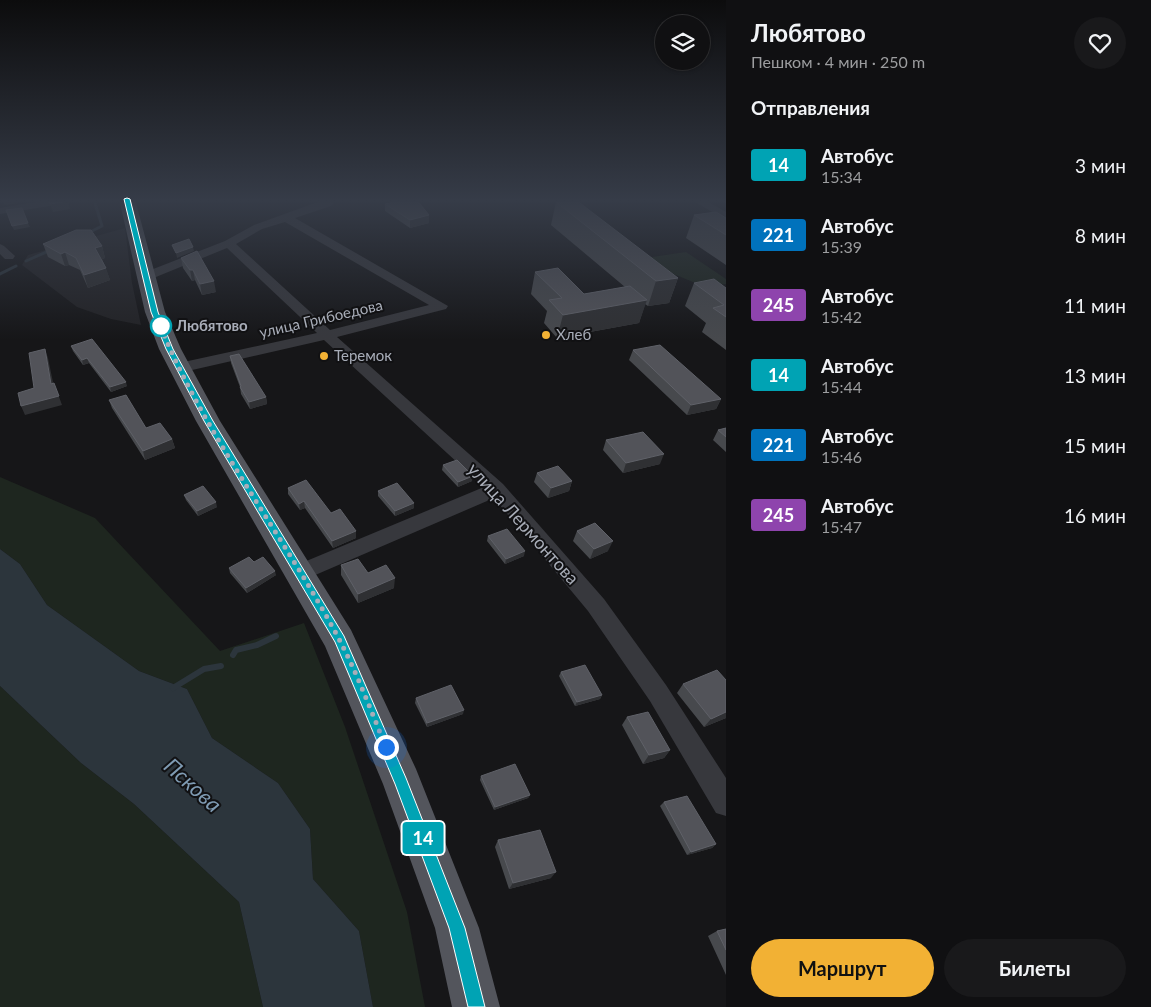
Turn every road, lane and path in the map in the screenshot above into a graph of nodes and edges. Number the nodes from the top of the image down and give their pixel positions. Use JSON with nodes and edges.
{"nodes":[{"id":1,"x":139,"y":246,"type":"edge"},
{"id":2,"x":222,"y":246,"type":"edge"},
{"id":3,"x":233,"y":246,"type":"edge"},
{"id":4,"x":336,"y":246,"type":"edge"},
{"id":5,"x":147,"y":276,"type":"junction"},
{"id":6,"x":327,"y":336,"type":"junction"},
{"id":7,"x":179,"y":368,"type":"junction"},
{"id":8,"x":497,"y":489,"type":"junction"},
{"id":9,"x":299,"y":573,"type":"junction"},
{"id":10,"x":726,"y":803,"type":"edge"},
{"id":11,"x":476,"y":1007,"type":"edge"}],
"edges":[{"from":1,"to":5,"type":"main road"},
{"from":2,"to":5,"type":"street"},
{"from":3,"to":6,"type":"street","name":"улица Лермонтова"},
{"from":4,"to":6,"type":"street","name":"улица Грибоедова"},
{"from":5,"to":7,"type":"main road"},
{"from":6,"to":7,"type":"street","name":"улица Грибоедова"},
{"from":6,"to":8,"type":"street","name":"улица Лермонтова"},
{"from":7,"to":9,"type":"main road"},
{"from":8,"to":9,"type":"street"},
{"from":8,"to":10,"type":"street","name":"улица Лермонтова"},
{"from":9,"to":11,"type":"main road"}]}
